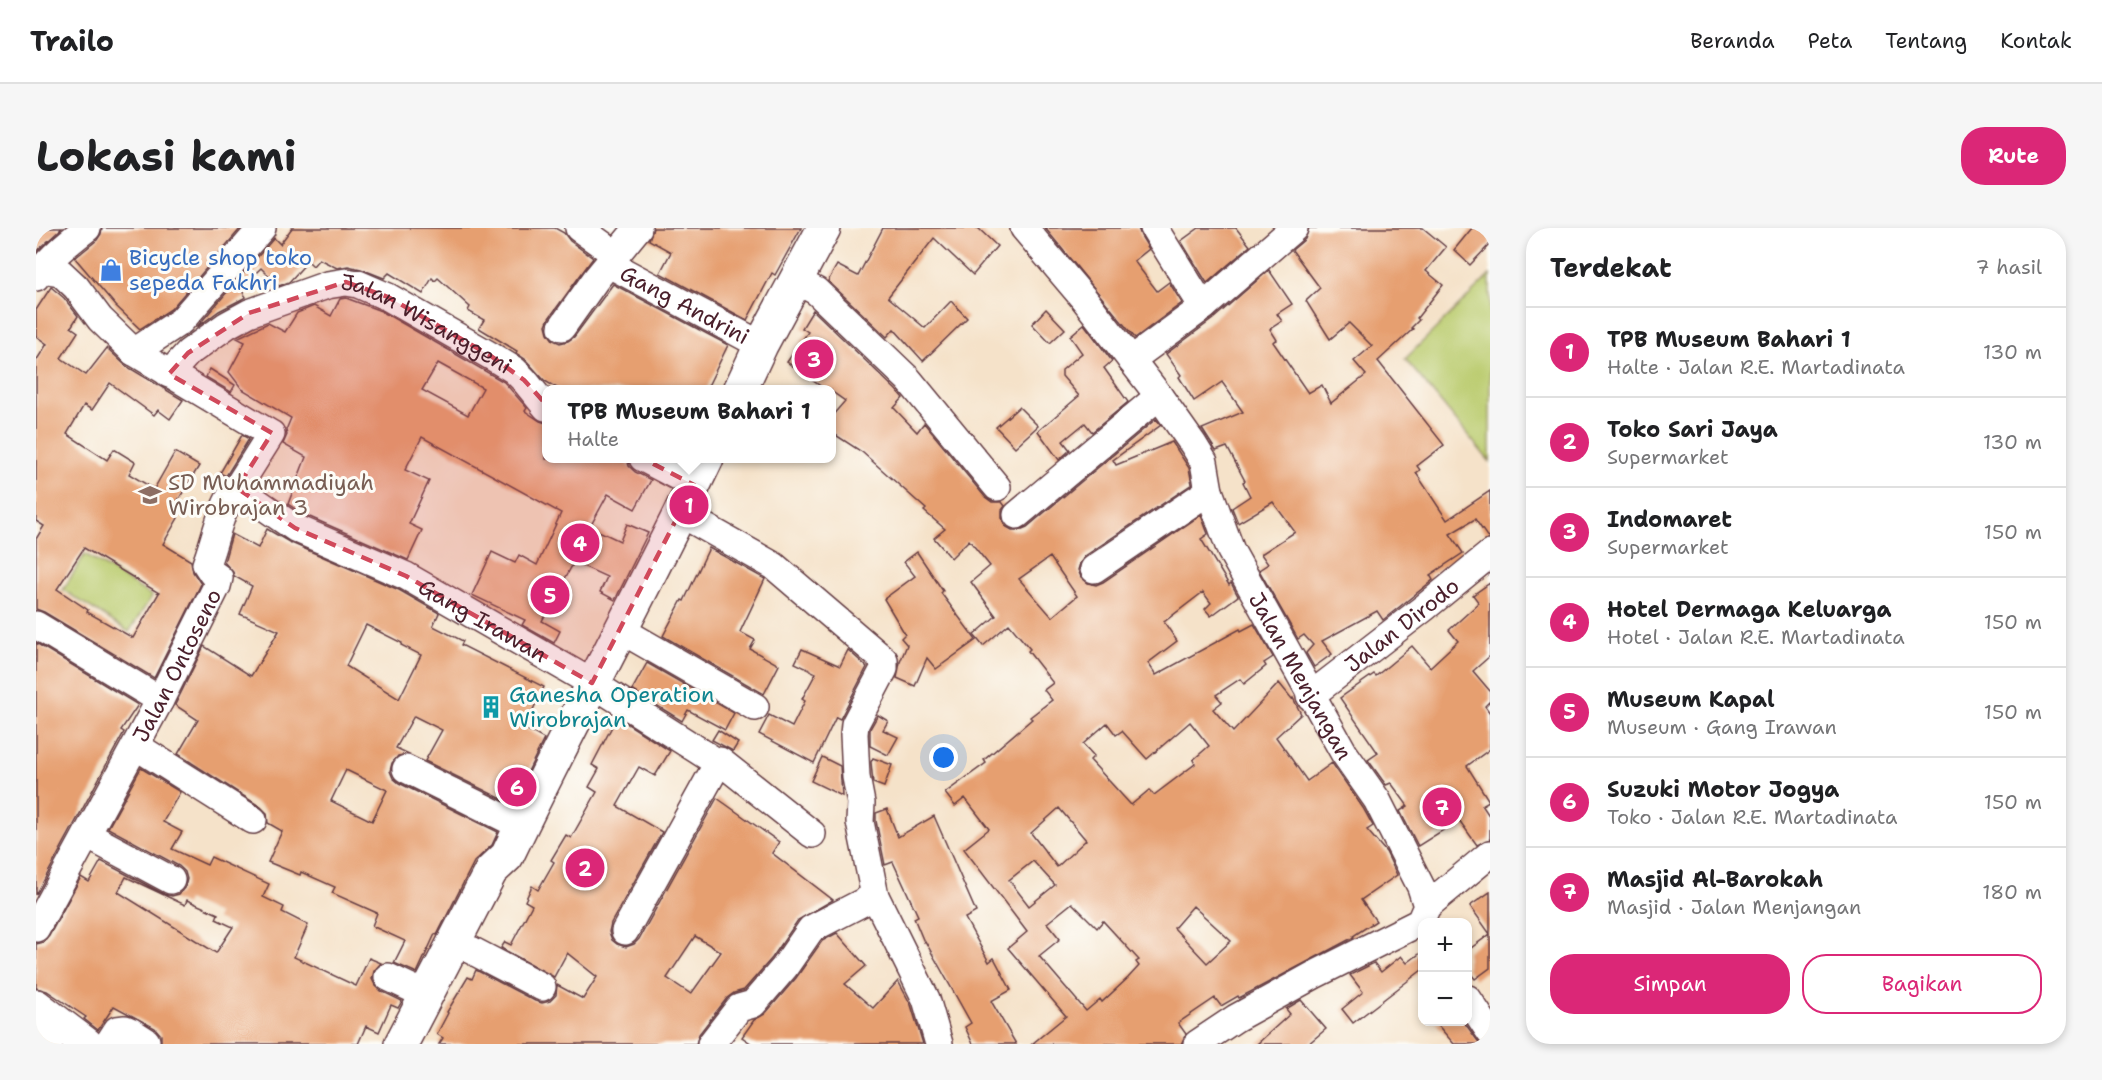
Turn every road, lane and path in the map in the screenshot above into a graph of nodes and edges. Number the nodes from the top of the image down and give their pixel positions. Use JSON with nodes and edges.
{"nodes":[{"id":1,"x":87,"y":228,"type":"edge"},
{"id":2,"x":262,"y":228,"type":"edge"},
{"id":3,"x":579,"y":228,"type":"edge"},
{"id":4,"x":638,"y":228,"type":"edge"},
{"id":5,"x":1024,"y":228,"type":"edge"},
{"id":6,"x":1154,"y":228,"type":"edge"},
{"id":7,"x":1294,"y":228,"type":"edge"},
{"id":8,"x":817,"y":230,"type":"edge"},
{"id":9,"x":612,"y":259,"type":"junction"},
{"id":10,"x":38,"y":270,"type":"edge"},
{"id":11,"x":796,"y":281,"type":"junction"},
{"id":12,"x":1203,"y":307,"type":"junction"},
{"id":13,"x":562,"y":327,"type":"dead end"},
{"id":14,"x":761,"y":345,"type":"junction"},
{"id":15,"x":134,"y":352,"type":"junction"},
{"id":16,"x":1131,"y":360,"type":"junction"},
{"id":17,"x":169,"y":374,"type":"junction"},
{"id":18,"x":742,"y":385,"type":"edge"},
{"id":19,"x":1159,"y":396,"type":"junction"},
{"id":20,"x":542,"y":402,"type":"edge"},
{"id":21,"x":651,"y":463,"type":"edge"},
{"id":22,"x":694,"y":486,"type":"edge"},
{"id":23,"x":997,"y":487,"type":"dead end"},
{"id":24,"x":237,"y":488,"type":"junction"},
{"id":25,"x":1209,"y":491,"type":"junction"},
{"id":26,"x":1017,"y":515,"type":"dead end"},
{"id":27,"x":1490,"y":554,"type":"edge"},
{"id":28,"x":1094,"y":569,"type":"dead end"},
{"id":29,"x":36,"y":625,"type":"edge"},
{"id":30,"x":621,"y":630,"type":"junction"},
{"id":31,"x":592,"y":683,"type":"junction"},
{"id":32,"x":1310,"y":696,"type":"junction"},
{"id":33,"x":160,"y":700,"type":"junction"},
{"id":34,"x":756,"y":707,"type":"dead end"},
{"id":35,"x":136,"y":746,"type":"junction"},
{"id":36,"x":718,"y":763,"type":"junction"},
{"id":37,"x":406,"y":769,"type":"dead end"},
{"id":38,"x":253,"y":820,"type":"dead end"},
{"id":39,"x":521,"y":826,"type":"junction"},
{"id":40,"x":812,"y":834,"type":"dead end"},
{"id":41,"x":87,"y":835,"type":"junction"},
{"id":42,"x":1490,"y":855,"type":"edge"},
{"id":43,"x":507,"y":856,"type":"junction"},
{"id":44,"x":171,"y":880,"type":"dead end"},
{"id":45,"x":875,"y":896,"type":"junction"},
{"id":46,"x":1423,"y":918,"type":"edge"},
{"id":47,"x":1418,"y":921,"type":"edge"},
{"id":48,"x":36,"y":928,"type":"edge"},
{"id":49,"x":625,"y":931,"type":"dead end"},
{"id":50,"x":471,"y":951,"type":"junction"},
{"id":51,"x":388,"y":977,"type":"dead end"},
{"id":52,"x":542,"y":987,"type":"dead end"},
{"id":53,"x":426,"y":995,"type":"junction"},
{"id":54,"x":36,"y":1005,"type":"edge"},
{"id":55,"x":1472,"y":1006,"type":"edge"},
{"id":56,"x":1490,"y":1032,"type":"edge"},
{"id":57,"x":36,"y":1036,"type":"edge"},
{"id":58,"x":146,"y":1041,"type":"dead end"},
{"id":59,"x":46,"y":1044,"type":"edge"},
{"id":60,"x":86,"y":1044,"type":"edge"},
{"id":61,"x":108,"y":1044,"type":"edge"},
{"id":62,"x":401,"y":1044,"type":"edge"},
{"id":63,"x":425,"y":1044,"type":"edge"},
{"id":64,"x":711,"y":1044,"type":"edge"},
{"id":65,"x":939,"y":1044,"type":"edge"},
{"id":66,"x":1197,"y":1044,"type":"edge"}],
"edges":[{"from":1,"to":10,"type":"street"},
{"from":2,"to":15,"type":"street"},
{"from":3,"to":9,"type":"street","name":"Gang Andrini"},
{"from":4,"to":9,"type":"street"},
{"from":5,"to":16,"type":"street","name":"Jalan Menjangan"},
{"from":6,"to":12,"type":"street"},
{"from":7,"to":12,"type":"street"},
{"from":8,"to":11,"type":"main road"},
{"from":9,"to":13,"type":"street"},
{"from":9,"to":14,"type":"street","name":"Gang Andrini"},
{"from":10,"to":15,"type":"street","name":"Jalan Ontoseno"},
{"from":11,"to":14,"type":"main road"},
{"from":11,"to":23,"type":"street"},
{"from":12,"to":16,"type":"street"},
{"from":14,"to":18,"type":"main road"},
{"from":15,"to":17,"type":"street","name":"Jalan Ontoseno"},
{"from":16,"to":19,"type":"street","name":"Jalan Menjangan"},
{"from":17,"to":20,"type":"street","name":"Jalan Wisanggeni"},
{"from":17,"to":24,"type":"street","name":"Jalan Ontoseno"},
{"from":19,"to":25,"type":"street","name":"Jalan Menjangan"},
{"from":19,"to":26,"type":"street"},
{"from":21,"to":22,"type":"street"},
{"from":22,"to":30,"type":"main road"},
{"from":22,"to":45,"type":"street"},
{"from":24,"to":31,"type":"street","name":"Gang Irawan"},
{"from":24,"to":33,"type":"street","name":"Jalan Ontoseno"},
{"from":25,"to":28,"type":"street"},
{"from":25,"to":32,"type":"street","name":"Jalan Menjangan"},
{"from":27,"to":32,"type":"street","name":"Jalan Dirodo"},
{"from":29,"to":33,"type":"street"},
{"from":30,"to":31,"type":"main road"},
{"from":30,"to":34,"type":"street"},
{"from":31,"to":36,"type":"street","name":"Gang Irawan"},
{"from":31,"to":39,"type":"main road"},
{"from":32,"to":46,"type":"street","name":"Jalan Menjangan"},
{"from":33,"to":35,"type":"street","name":"Jalan Ontoseno"},
{"from":35,"to":38,"type":"street"},
{"from":35,"to":41,"type":"street","name":"Jalan Ontoseno"},
{"from":36,"to":40,"type":"street","name":"Gang Irawan"},
{"from":36,"to":49,"type":"street"},
{"from":37,"to":39,"type":"street"},
{"from":39,"to":43,"type":"main road"},
{"from":41,"to":44,"type":"street"},
{"from":41,"to":48,"type":"street","name":"Jalan Ontoseno"},
{"from":42,"to":46,"type":"street"},
{"from":43,"to":50,"type":"main road"},
{"from":43,"to":53,"type":"main road"},
{"from":45,"to":64,"type":"street"},
{"from":45,"to":65,"type":"street"},
{"from":47,"to":66,"type":"street"},
{"from":50,"to":52,"type":"street"},
{"from":50,"to":63,"type":"main road"},
{"from":51,"to":53,"type":"street"},
{"from":53,"to":62,"type":"main road"},
{"from":54,"to":60,"type":"main road"},
{"from":55,"to":56,"type":"street"},
{"from":57,"to":59,"type":"main road"},
{"from":58,"to":61,"type":"street"}]}
